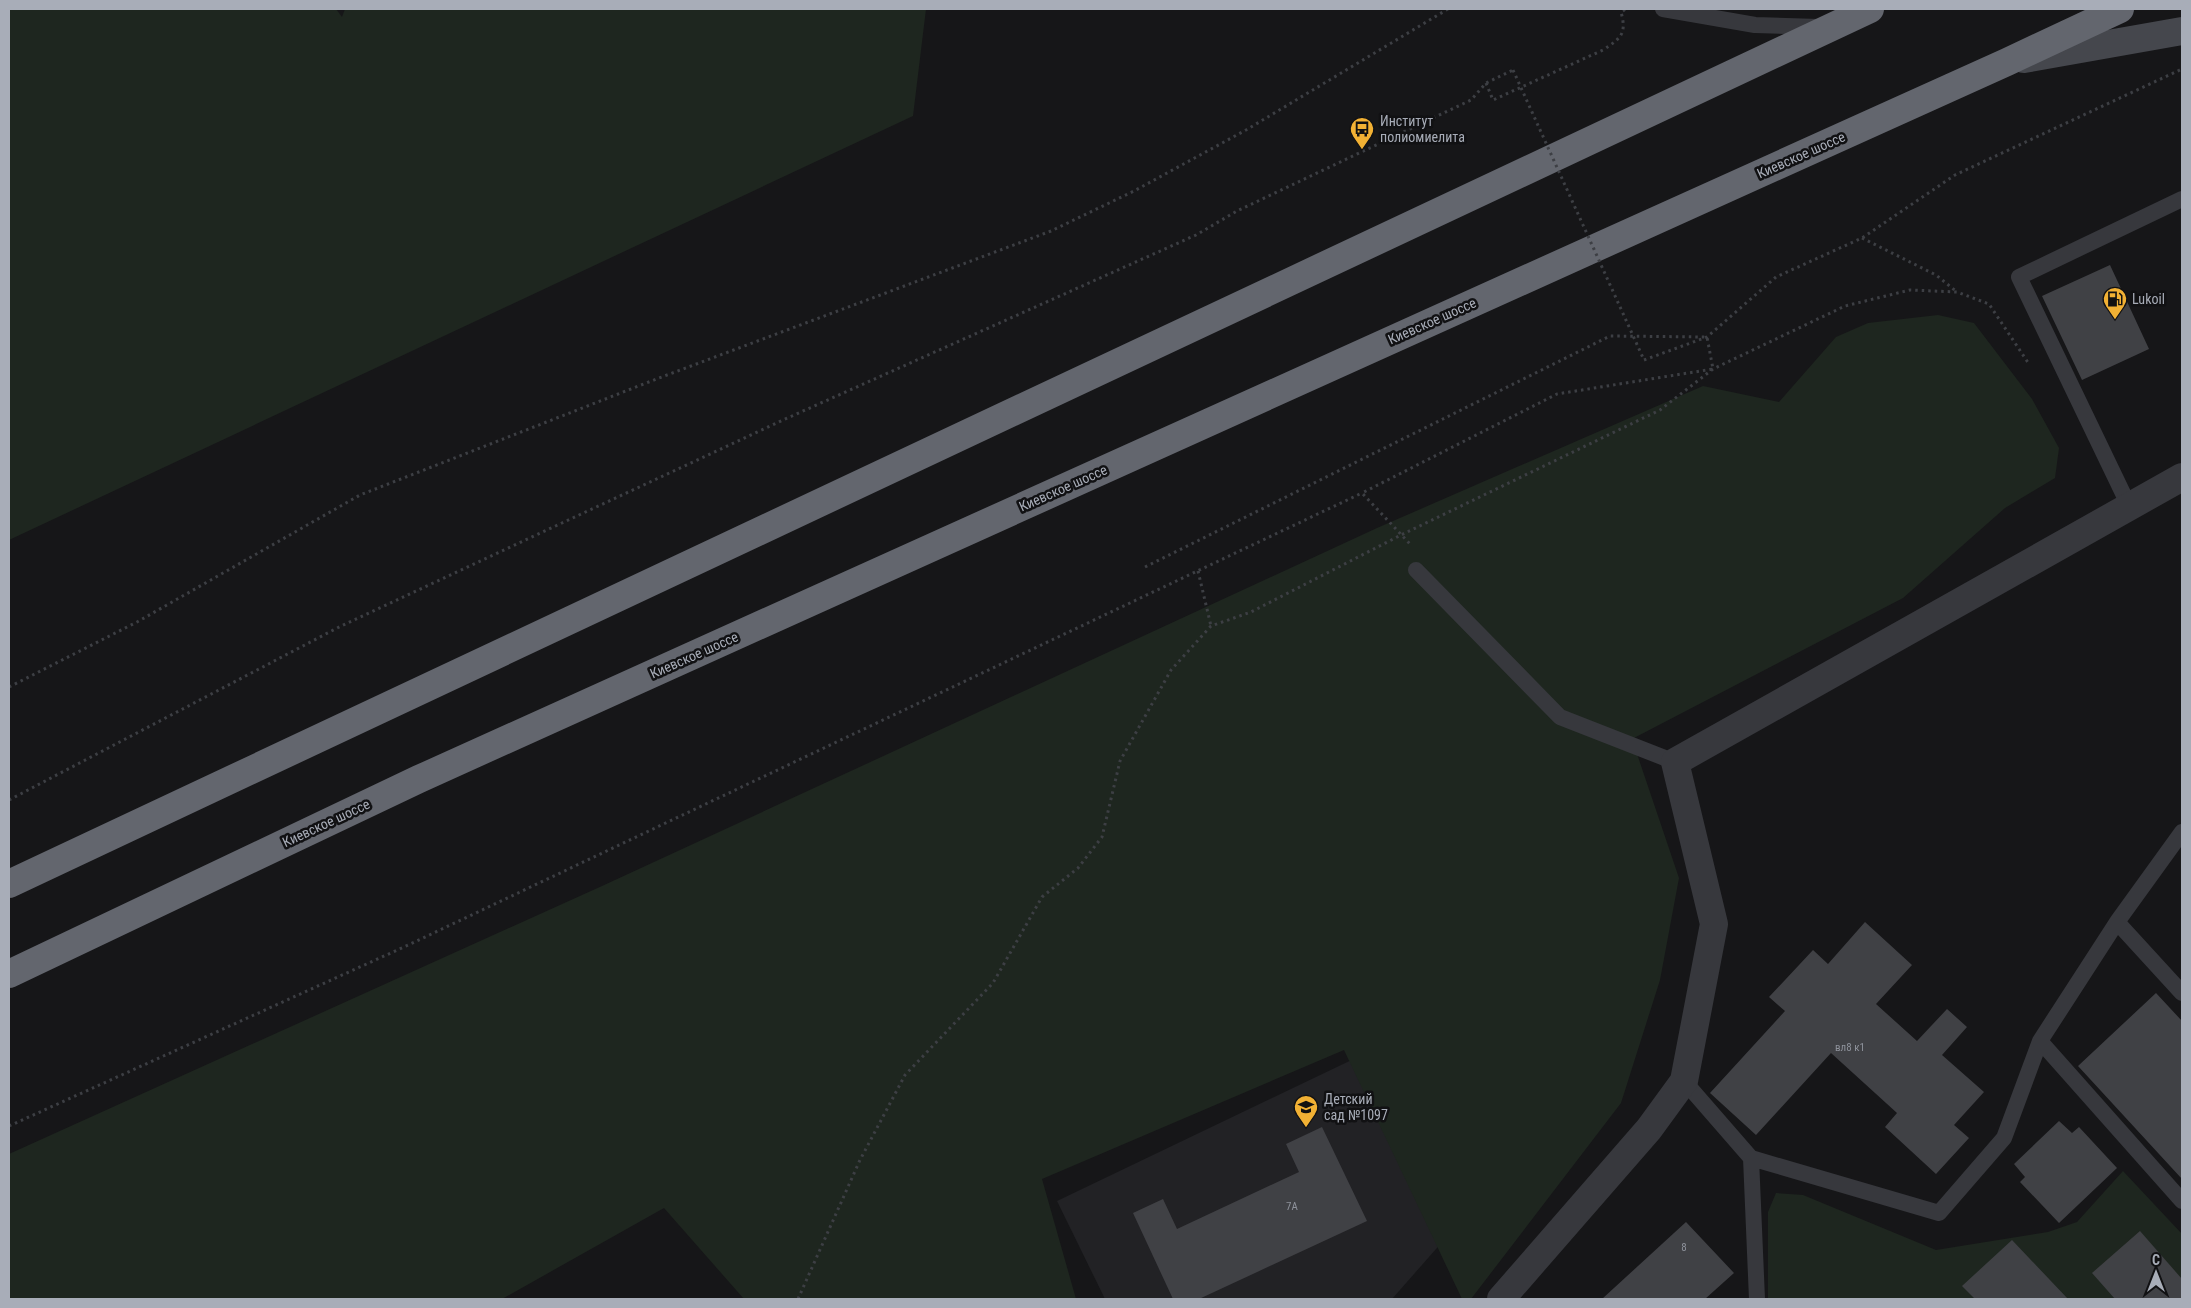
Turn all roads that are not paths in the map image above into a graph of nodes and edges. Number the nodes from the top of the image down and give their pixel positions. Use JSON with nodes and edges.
{"nodes":[{"id":1,"x":1663,"y":9,"type":"edge"},
{"id":2,"x":1870,"y":9,"type":"edge"},
{"id":3,"x":2120,"y":9,"type":"edge"},
{"id":4,"x":1840,"y":23,"type":"junction"},
{"id":5,"x":2182,"y":31,"type":"edge"},
{"id":6,"x":2007,"y":62,"type":"junction"},
{"id":7,"x":2182,"y":199,"type":"edge"},
{"id":8,"x":2182,"y":477,"type":"edge"},
{"id":9,"x":2130,"y":508,"type":"junction"},
{"id":10,"x":1416,"y":570,"type":"dead end"},
{"id":11,"x":1675,"y":762,"type":"junction"},
{"id":12,"x":2182,"y":832,"type":"edge"},
{"id":13,"x":9,"y":884,"type":"edge"},
{"id":14,"x":2117,"y":922,"type":"junction"},
{"id":15,"x":9,"y":974,"type":"edge"},
{"id":16,"x":2182,"y":993,"type":"edge"},
{"id":17,"x":2040,"y":1041,"type":"junction"},
{"id":18,"x":1684,"y":1081,"type":"junction"},
{"id":19,"x":1751,"y":1158,"type":"junction"},
{"id":20,"x":2182,"y":1201,"type":"edge"},
{"id":21,"x":1500,"y":1299,"type":"edge"},
{"id":22,"x":1757,"y":1299,"type":"edge"}],
"edges":[{"from":1,"to":4,"type":"lane"},
{"from":2,"to":4,"type":"highway"},
{"from":3,"to":6,"type":"highway","name":"Киевское шоссе"},
{"from":4,"to":13,"type":"highway"},
{"from":5,"to":6,"type":"street"},
{"from":6,"to":15,"type":"highway","name":"Киевское шоссе"},
{"from":7,"to":9,"type":"lane"},
{"from":8,"to":9,"type":"street"},
{"from":9,"to":11,"type":"street"},
{"from":10,"to":11,"type":"lane"},
{"from":11,"to":18,"type":"street"},
{"from":12,"to":14,"type":"lane"},
{"from":14,"to":16,"type":"lane"},
{"from":14,"to":17,"type":"lane"},
{"from":17,"to":19,"type":"lane"},
{"from":17,"to":20,"type":"lane"},
{"from":18,"to":19,"type":"lane"},
{"from":18,"to":21,"type":"street"},
{"from":19,"to":22,"type":"lane"}]}
